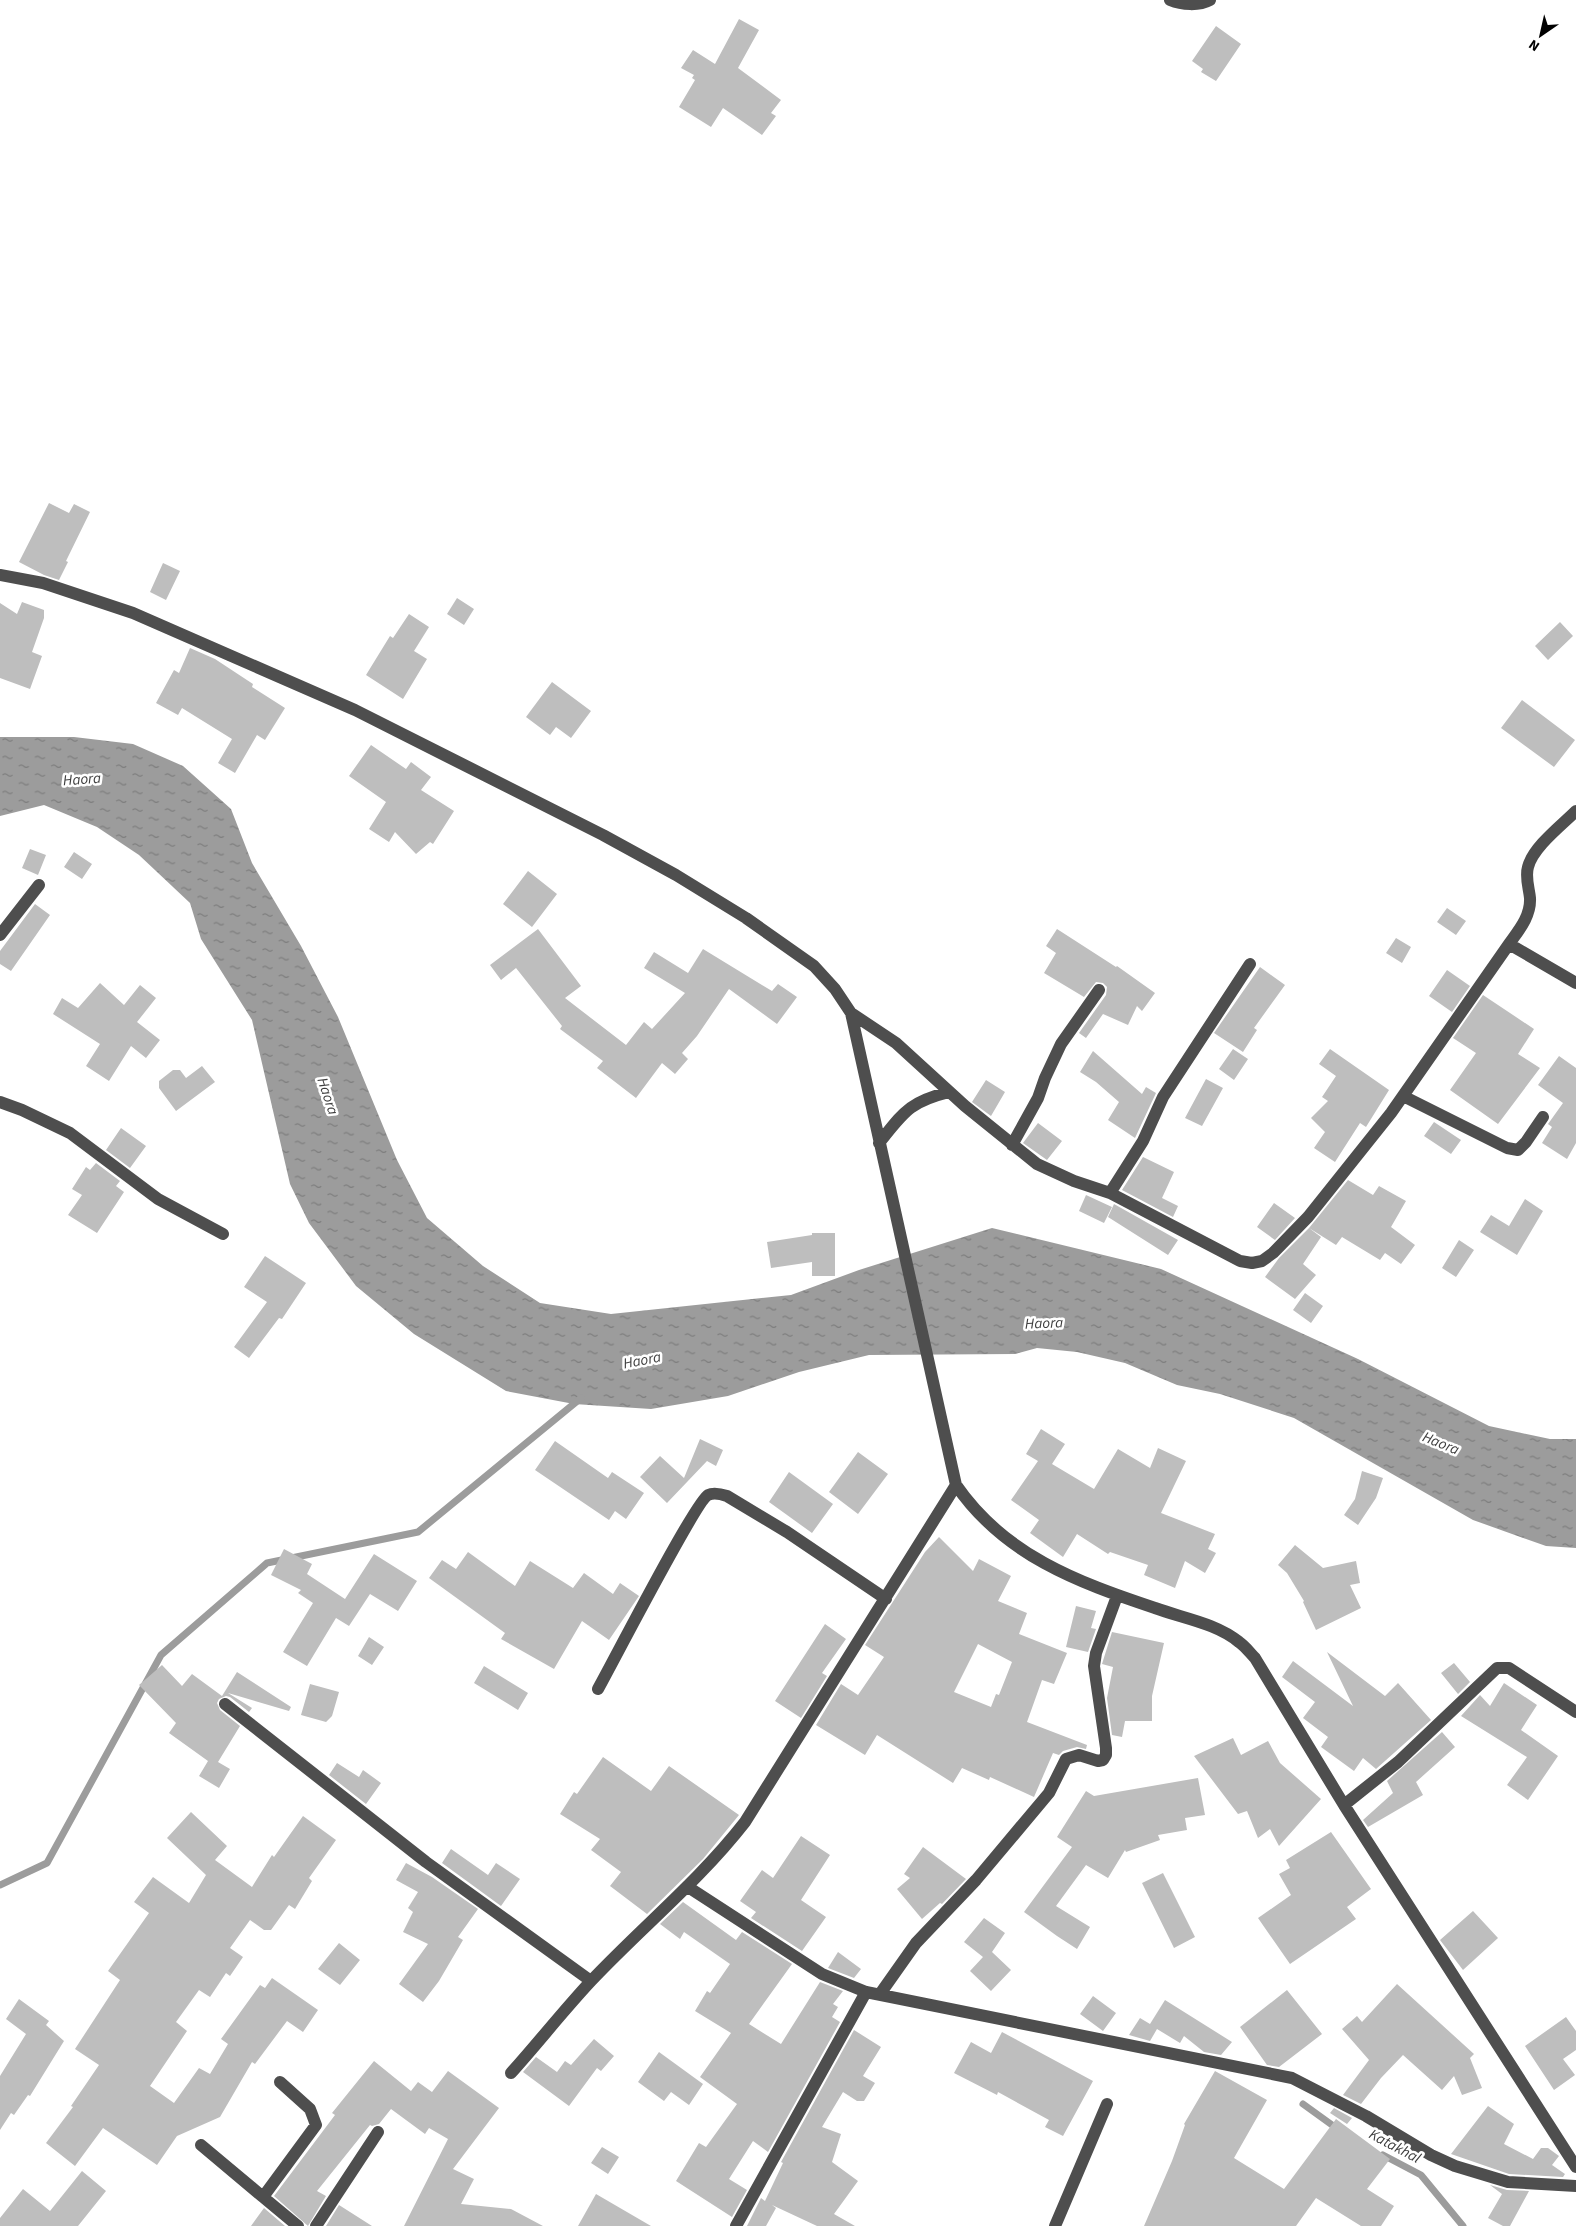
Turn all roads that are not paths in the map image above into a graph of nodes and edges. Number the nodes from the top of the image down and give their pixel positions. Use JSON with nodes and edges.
{"nodes":[{"id":1,"x":1170,"y":0,"type":"edge"},
{"id":2,"x":1210,"y":0,"type":"edge"},
{"id":3,"x":0,"y":575,"type":"edge"},
{"id":4,"x":1576,"y":811,"type":"edge"},
{"id":5,"x":38,"y":885,"type":"dead end"},
{"id":6,"x":0,"y":935,"type":"edge"},
{"id":7,"x":1510,"y":944,"type":"junction"},
{"id":8,"x":1250,"y":964,"type":"dead end"},
{"id":9,"x":1576,"y":983,"type":"edge"},
{"id":10,"x":1099,"y":990,"type":"dead end"},
{"id":11,"x":851,"y":1014,"type":"junction"},
{"id":12,"x":949,"y":1092,"type":"junction"},
{"id":13,"x":1403,"y":1096,"type":"junction"},
{"id":14,"x":0,"y":1102,"type":"edge"},
{"id":15,"x":1543,"y":1117,"type":"dead end"},
{"id":16,"x":879,"y":1143,"type":"junction"},
{"id":17,"x":1012,"y":1145,"type":"junction"},
{"id":18,"x":1110,"y":1193,"type":"junction"},
{"id":19,"x":223,"y":1234,"type":"dead end"},
{"id":20,"x":956,"y":1485,"type":"junction"},
{"id":21,"x":1117,"y":1596,"type":"junction"},
{"id":22,"x":886,"y":1599,"type":"junction"},
{"id":23,"x":598,"y":1689,"type":"dead end"},
{"id":24,"x":226,"y":1704,"type":"dead end"},
{"id":25,"x":1576,"y":1712,"type":"edge"},
{"id":26,"x":1344,"y":1805,"type":"junction"},
{"id":27,"x":688,"y":1887,"type":"junction"},
{"id":28,"x":592,"y":1981,"type":"junction"},
{"id":29,"x":866,"y":1992,"type":"junction"},
{"id":30,"x":880,"y":1994,"type":"junction"},
{"id":31,"x":511,"y":2073,"type":"dead end"},
{"id":32,"x":280,"y":2082,"type":"dead end"},
{"id":33,"x":1107,"y":2104,"type":"dead end"},
{"id":34,"x":378,"y":2132,"type":"dead end"},
{"id":35,"x":200,"y":2145,"type":"dead end"},
{"id":36,"x":1576,"y":2167,"type":"edge"},
{"id":37,"x":1576,"y":2186,"type":"edge"},
{"id":38,"x":263,"y":2197,"type":"junction"},
{"id":39,"x":298,"y":2226,"type":"edge"},
{"id":40,"x":316,"y":2226,"type":"edge"},
{"id":41,"x":736,"y":2226,"type":"edge"},
{"id":42,"x":1055,"y":2226,"type":"edge"}],
"edges":[{"from":1,"to":2,"type":"street"},
{"from":3,"to":11,"type":"street"},
{"from":4,"to":7,"type":"street"},
{"from":5,"to":6,"type":"street"},
{"from":7,"to":9,"type":"street"},
{"from":7,"to":13,"type":"street"},
{"from":8,"to":18,"type":"street"},
{"from":10,"to":17,"type":"street"},
{"from":11,"to":12,"type":"street"},
{"from":11,"to":16,"type":"street"},
{"from":12,"to":16,"type":"street"},
{"from":12,"to":17,"type":"street"},
{"from":13,"to":15,"type":"street"},
{"from":13,"to":18,"type":"street"},
{"from":14,"to":19,"type":"street"},
{"from":16,"to":20,"type":"street"},
{"from":17,"to":18,"type":"street"},
{"from":20,"to":21,"type":"street"},
{"from":20,"to":22,"type":"street"},
{"from":21,"to":26,"type":"street"},
{"from":21,"to":30,"type":"street"},
{"from":22,"to":23,"type":"street"},
{"from":22,"to":27,"type":"street"},
{"from":24,"to":28,"type":"street"},
{"from":25,"to":26,"type":"street"},
{"from":26,"to":36,"type":"street"},
{"from":27,"to":28,"type":"street"},
{"from":27,"to":29,"type":"street"},
{"from":28,"to":31,"type":"street"},
{"from":29,"to":30,"type":"street"},
{"from":29,"to":41,"type":"street"},
{"from":30,"to":37,"type":"street"},
{"from":32,"to":38,"type":"street"},
{"from":33,"to":42,"type":"street"},
{"from":34,"to":40,"type":"street"},
{"from":35,"to":38,"type":"street"},
{"from":38,"to":39,"type":"street"}]}
